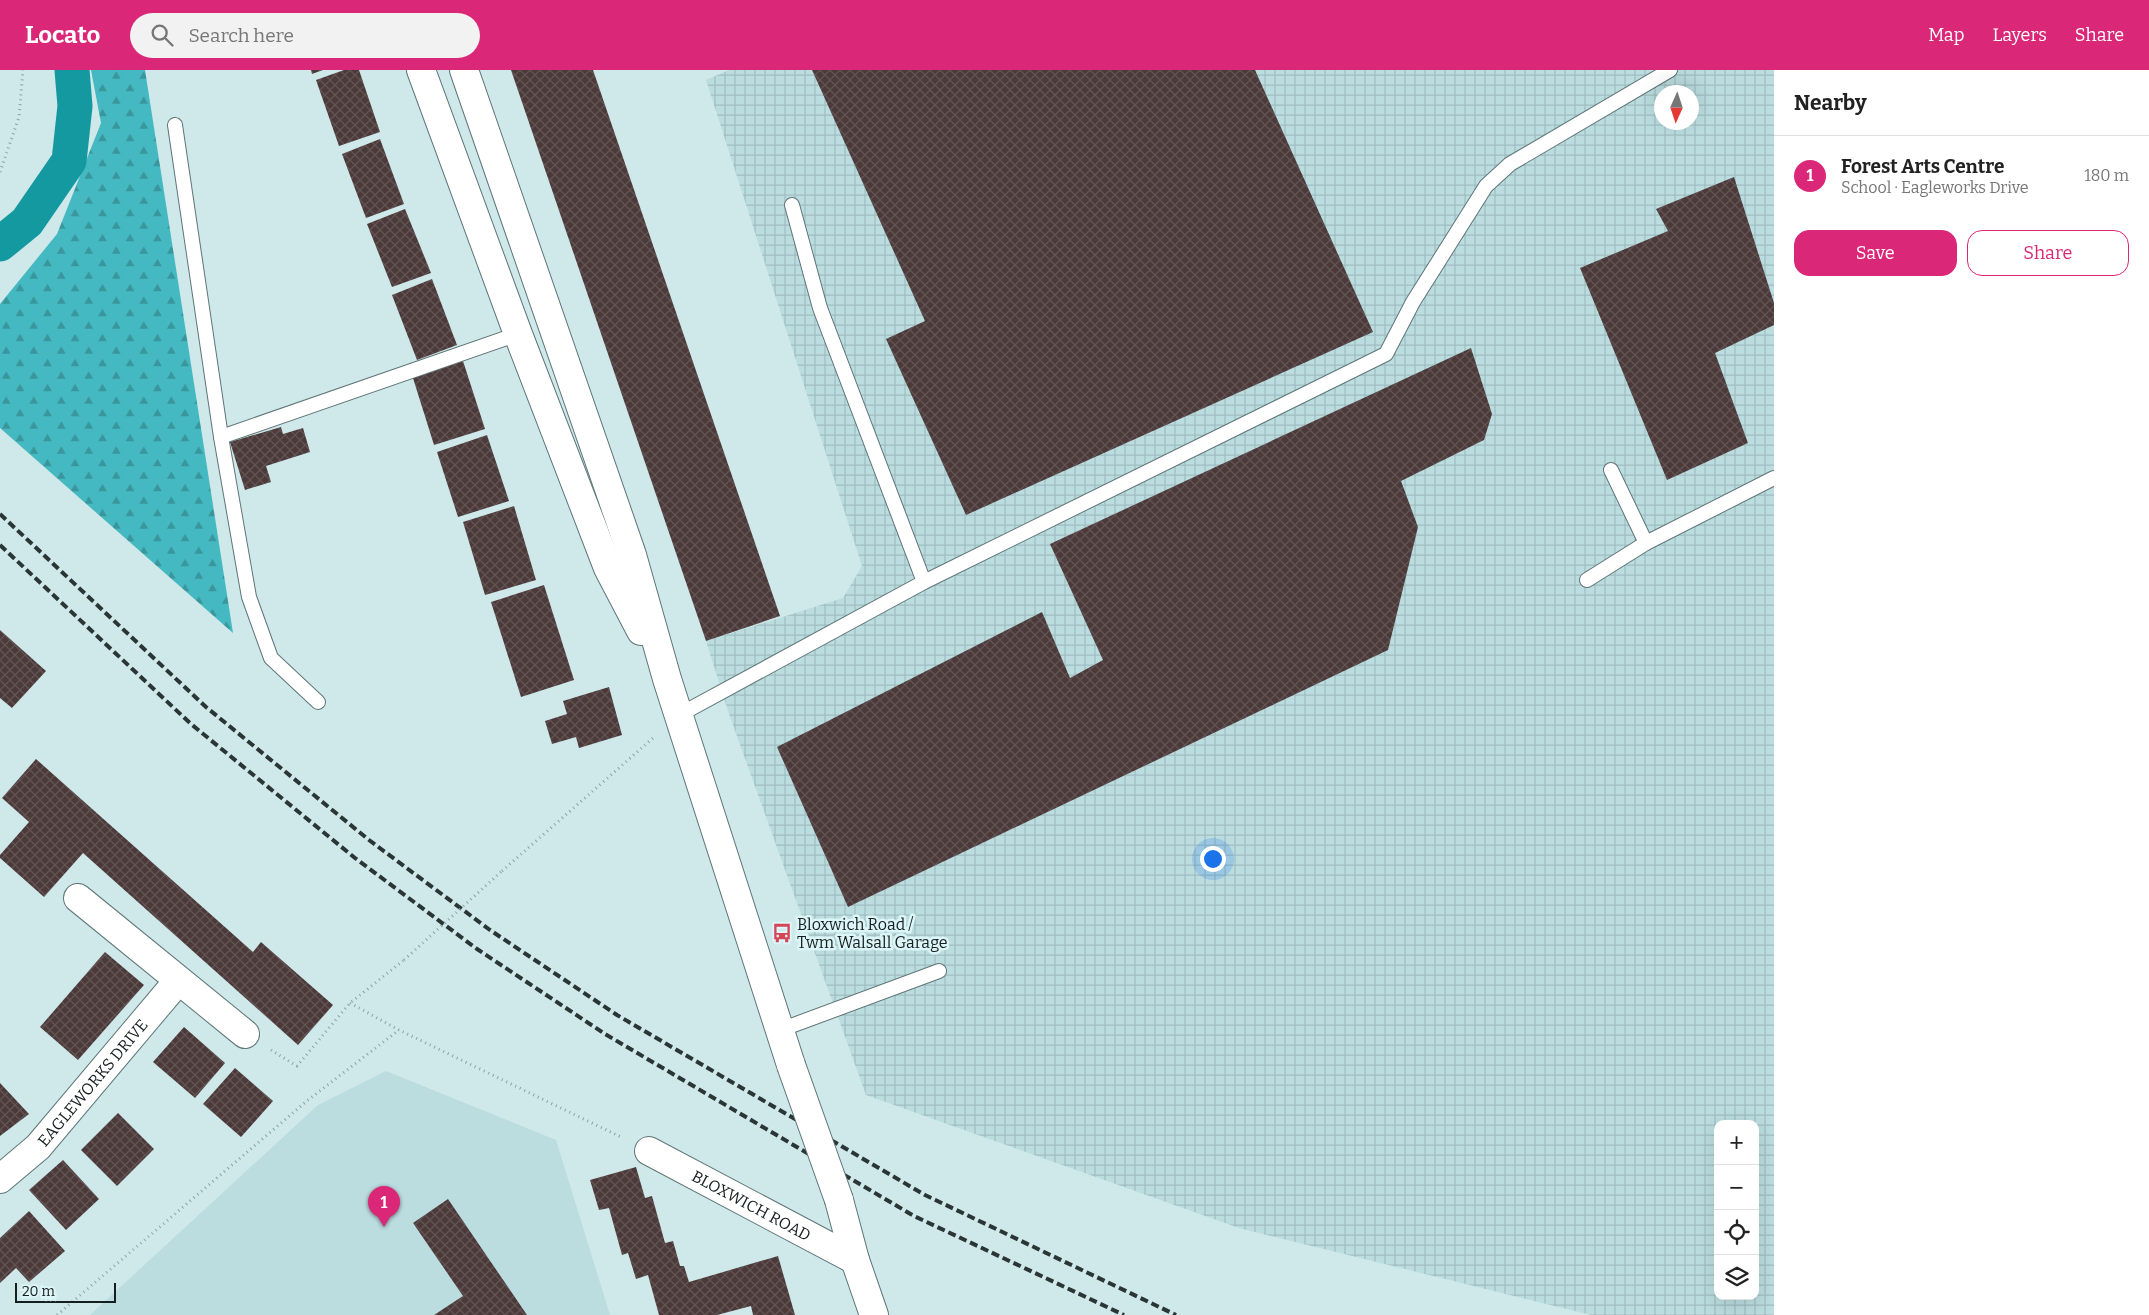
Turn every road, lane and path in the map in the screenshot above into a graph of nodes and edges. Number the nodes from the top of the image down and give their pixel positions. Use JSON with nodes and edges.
{"nodes":[{"id":1,"x":24,"y":70,"type":"edge"},
{"id":2,"x":421,"y":70,"type":"edge"},
{"id":3,"x":464,"y":70,"type":"edge"},
{"id":4,"x":1670,"y":70,"type":"edge"},
{"id":5,"x":175,"y":125,"type":"dead end"},
{"id":6,"x":0,"y":172,"type":"edge"},
{"id":7,"x":792,"y":205,"type":"dead end"},
{"id":8,"x":518,"y":334,"type":"junction"},
{"id":9,"x":221,"y":436,"type":"junction"},
{"id":10,"x":1611,"y":470,"type":"dead end"},
{"id":11,"x":1774,"y":478,"type":"edge"},
{"id":12,"x":1646,"y":543,"type":"junction"},
{"id":13,"x":1587,"y":580,"type":"dead end"},
{"id":14,"x":924,"y":582,"type":"junction"},
{"id":15,"x":667,"y":679,"type":"junction"},
{"id":16,"x":318,"y":702,"type":"dead end"},
{"id":17,"x":679,"y":715,"type":"junction"},
{"id":18,"x":78,"y":898,"type":"dead end"},
{"id":19,"x":939,"y":971,"type":"dead end"},
{"id":20,"x":178,"y":981,"type":"junction"},
{"id":21,"x":350,"y":1003,"type":"junction"},
{"id":22,"x":399,"y":1030,"type":"junction"},
{"id":23,"x":780,"y":1030,"type":"junction"},
{"id":24,"x":245,"y":1034,"type":"joint"},
{"id":25,"x":649,"y":1151,"type":"joint"},
{"id":26,"x":0,"y":1179,"type":"edge"},
{"id":27,"x":855,"y":1260,"type":"junction"},
{"id":28,"x":57,"y":1315,"type":"edge"},
{"id":29,"x":874,"y":1315,"type":"edge"}],
"edges":[{"from":1,"to":6,"type":"path"},
{"from":2,"to":8,"type":"main road"},
{"from":3,"to":15,"type":"main road"},
{"from":4,"to":14,"type":"lane"},
{"from":5,"to":9,"type":"lane"},
{"from":7,"to":14,"type":"lane"},
{"from":8,"to":9,"type":"lane"},
{"from":8,"to":15,"type":"main road"},
{"from":9,"to":16,"type":"lane"},
{"from":10,"to":12,"type":"lane"},
{"from":11,"to":12,"type":"lane"},
{"from":12,"to":13,"type":"lane"},
{"from":14,"to":17,"type":"lane"},
{"from":15,"to":17,"type":"main road"},
{"from":17,"to":21,"type":"path","bridge":true},
{"from":17,"to":23,"type":"main road"},
{"from":18,"to":20,"type":"main road"},
{"from":19,"to":23,"type":"lane"},
{"from":20,"to":24,"type":"main road"},
{"from":20,"to":26,"type":"main road","name":"EAGLEWORKS DRIVE"},
{"from":21,"to":22,"type":"path"},
{"from":21,"to":24,"type":"path"},
{"from":22,"to":25,"type":"path"},
{"from":22,"to":28,"type":"path"},
{"from":23,"to":27,"type":"main road","bridge":true},
{"from":25,"to":27,"type":"main road","name":"BLOXWICH ROAD"},
{"from":27,"to":29,"type":"main road"}]}
